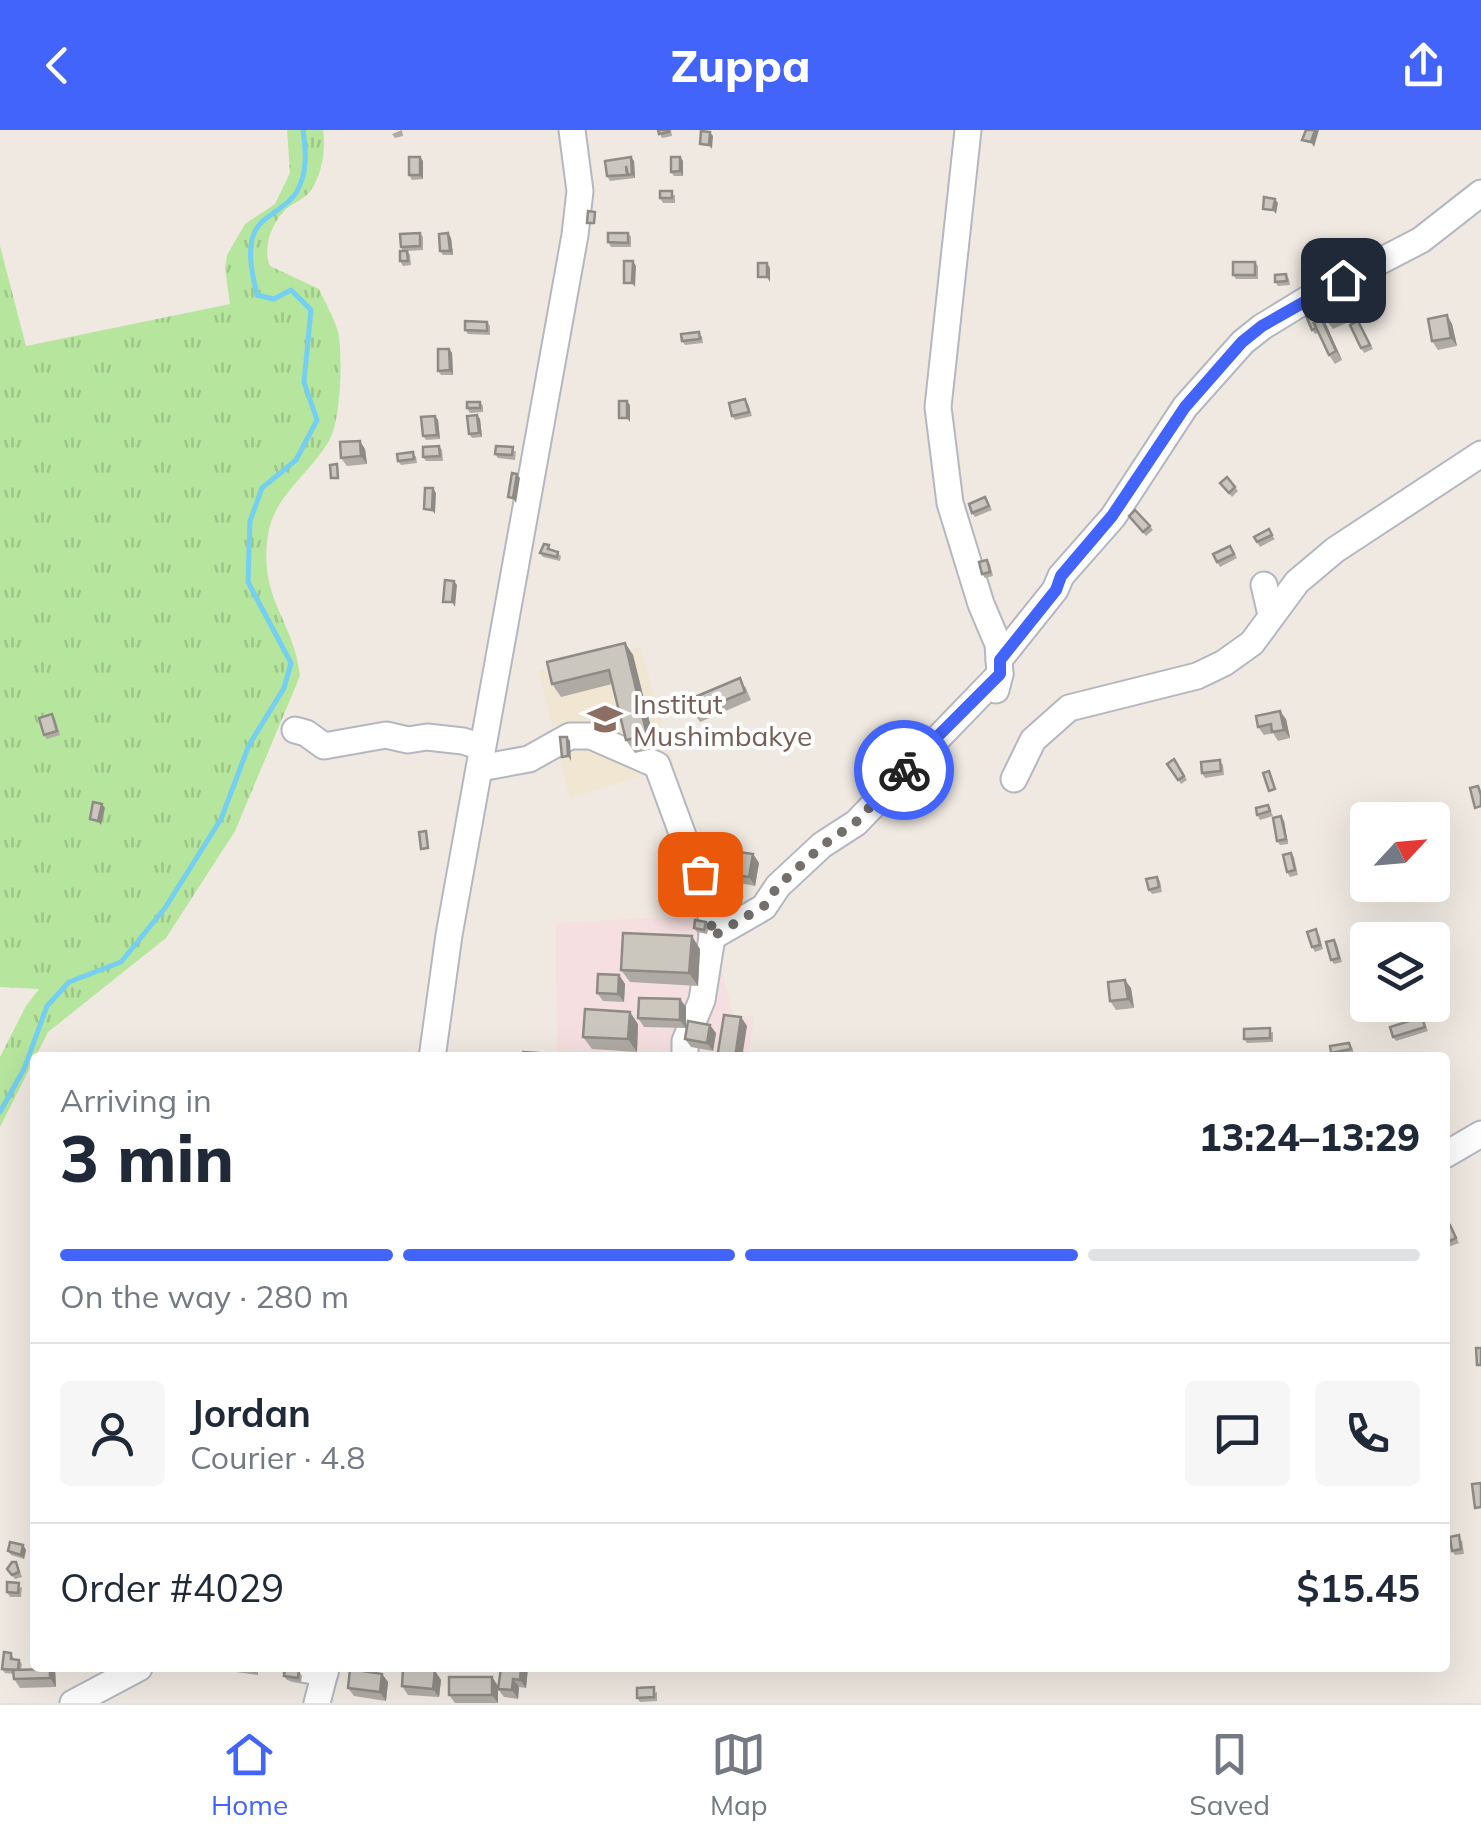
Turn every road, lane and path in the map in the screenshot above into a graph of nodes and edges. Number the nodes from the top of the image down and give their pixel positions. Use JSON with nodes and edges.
{"nodes":[{"id":1,"x":572,"y":130,"type":"edge"},
{"id":2,"x":968,"y":130,"type":"edge"},
{"id":3,"x":1481,"y":193,"type":"edge"},
{"id":4,"x":1481,"y":454,"type":"edge"},
{"id":5,"x":1264,"y":585,"type":"dead end"},
{"id":6,"x":1271,"y":615,"type":"junction"},
{"id":7,"x":999,"y":675,"type":"junction"},
{"id":8,"x":295,"y":730,"type":"dead end"},
{"id":9,"x":481,"y":757,"type":"junction"},
{"id":10,"x":1014,"y":779,"type":"dead end"},
{"id":11,"x":712,"y":937,"type":"junction"},
{"id":12,"x":433,"y":1052,"type":"edge"},
{"id":13,"x":684,"y":1052,"type":"edge"},
{"id":14,"x":1481,"y":1134,"type":"edge"},
{"id":15,"x":1450,"y":1152,"type":"edge"},
{"id":16,"x":131,"y":1672,"type":"edge"},
{"id":17,"x":325,"y":1672,"type":"edge"},
{"id":18,"x":73,"y":1703,"type":"edge"},
{"id":19,"x":317,"y":1703,"type":"edge"}],
"edges":[{"from":1,"to":9,"type":"street"},
{"from":2,"to":7,"type":"street"},
{"from":3,"to":7,"type":"street"},
{"from":4,"to":6,"type":"street"},
{"from":5,"to":6,"type":"street"},
{"from":6,"to":10,"type":"street"},
{"from":7,"to":11,"type":"street"},
{"from":8,"to":9,"type":"street"},
{"from":9,"to":11,"type":"street"},
{"from":9,"to":12,"type":"street"},
{"from":11,"to":13,"type":"street"},
{"from":14,"to":15,"type":"street"},
{"from":16,"to":18,"type":"street"},
{"from":17,"to":19,"type":"street"}]}
